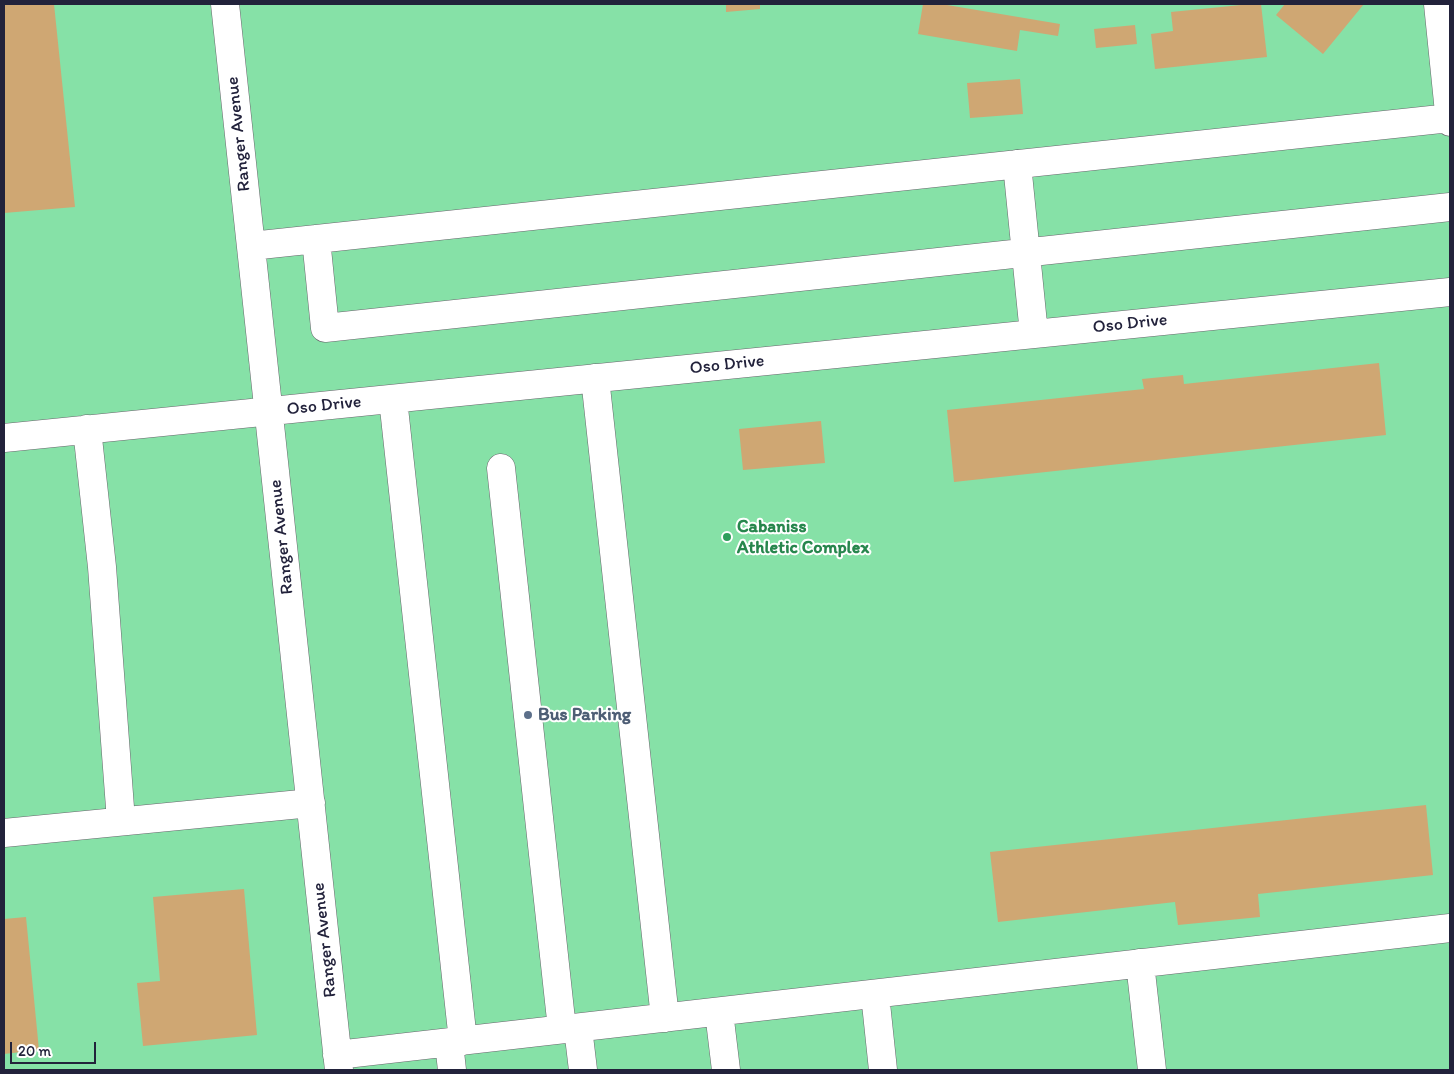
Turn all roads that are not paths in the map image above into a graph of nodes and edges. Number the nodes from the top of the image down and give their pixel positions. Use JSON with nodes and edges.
{"nodes":[{"id":1,"x":225,"y":4,"type":"edge"},
{"id":2,"x":1438,"y":4,"type":"edge"},
{"id":3,"x":1450,"y":118,"type":"edge"},
{"id":4,"x":1450,"y":122,"type":"edge"},
{"id":5,"x":1017,"y":164,"type":"junction"},
{"id":6,"x":1450,"y":207,"type":"edge"},
{"id":7,"x":316,"y":240,"type":"junction"},
{"id":8,"x":251,"y":246,"type":"junction"},
{"id":9,"x":1026,"y":253,"type":"junction"},
{"id":10,"x":1450,"y":292,"type":"edge"},
{"id":11,"x":1034,"y":334,"type":"junction"},
{"id":12,"x":595,"y":378,"type":"junction"},
{"id":13,"x":393,"y":399,"type":"junction"},
{"id":14,"x":269,"y":411,"type":"junction"},
{"id":15,"x":87,"y":429,"type":"junction"},
{"id":16,"x":4,"y":438,"type":"edge"},
{"id":17,"x":501,"y":468,"type":"dead end"},
{"id":18,"x":311,"y":803,"type":"junction"},
{"id":19,"x":121,"y":822,"type":"junction"},
{"id":20,"x":4,"y":833,"type":"edge"},
{"id":21,"x":1450,"y":928,"type":"edge"},
{"id":22,"x":1140,"y":963,"type":"junction"},
{"id":23,"x":875,"y":994,"type":"junction"},
{"id":24,"x":719,"y":1012,"type":"junction"},
{"id":25,"x":665,"y":1018,"type":"junction"},
{"id":26,"x":570,"y":1028,"type":"junction"},
{"id":27,"x":456,"y":1042,"type":"junction"},
{"id":28,"x":338,"y":1063,"type":"edge"},
{"id":29,"x":452,"y":1070,"type":"edge"},
{"id":30,"x":583,"y":1070,"type":"edge"},
{"id":31,"x":726,"y":1070,"type":"edge"},
{"id":32,"x":883,"y":1070,"type":"edge"},
{"id":33,"x":1152,"y":1070,"type":"edge"}],
"edges":[{"from":1,"to":8,"type":"street","name":"Ranger Avenue"},
{"from":2,"to":3,"type":"street"},
{"from":3,"to":4,"type":"street"},
{"from":3,"to":5,"type":"street"},
{"from":5,"to":7,"type":"street"},
{"from":5,"to":9,"type":"street"},
{"from":6,"to":9,"type":"street"},
{"from":7,"to":8,"type":"street"},
{"from":7,"to":9,"type":"street"},
{"from":8,"to":14,"type":"street","name":"Ranger Avenue"},
{"from":9,"to":11,"type":"street"},
{"from":10,"to":11,"type":"street","name":"Oso Drive"},
{"from":11,"to":12,"type":"street","name":"Oso Drive"},
{"from":12,"to":13,"type":"street","name":"Oso Drive"},
{"from":12,"to":25,"type":"street"},
{"from":13,"to":14,"type":"street","name":"Oso Drive"},
{"from":13,"to":27,"type":"street"},
{"from":14,"to":15,"type":"street","name":"Oso Drive"},
{"from":14,"to":18,"type":"street","name":"Ranger Avenue"},
{"from":15,"to":16,"type":"street","name":"Oso Drive"},
{"from":15,"to":19,"type":"street"},
{"from":17,"to":26,"type":"street"},
{"from":18,"to":19,"type":"street"},
{"from":18,"to":28,"type":"street","name":"Ranger Avenue"},
{"from":19,"to":20,"type":"street"},
{"from":21,"to":22,"type":"street"},
{"from":22,"to":23,"type":"street"},
{"from":22,"to":33,"type":"street"},
{"from":23,"to":24,"type":"street"},
{"from":23,"to":32,"type":"street"},
{"from":24,"to":25,"type":"street"},
{"from":24,"to":31,"type":"street"},
{"from":25,"to":26,"type":"street"},
{"from":26,"to":27,"type":"street"},
{"from":26,"to":30,"type":"street"},
{"from":27,"to":28,"type":"street"},
{"from":27,"to":29,"type":"street"}]}
